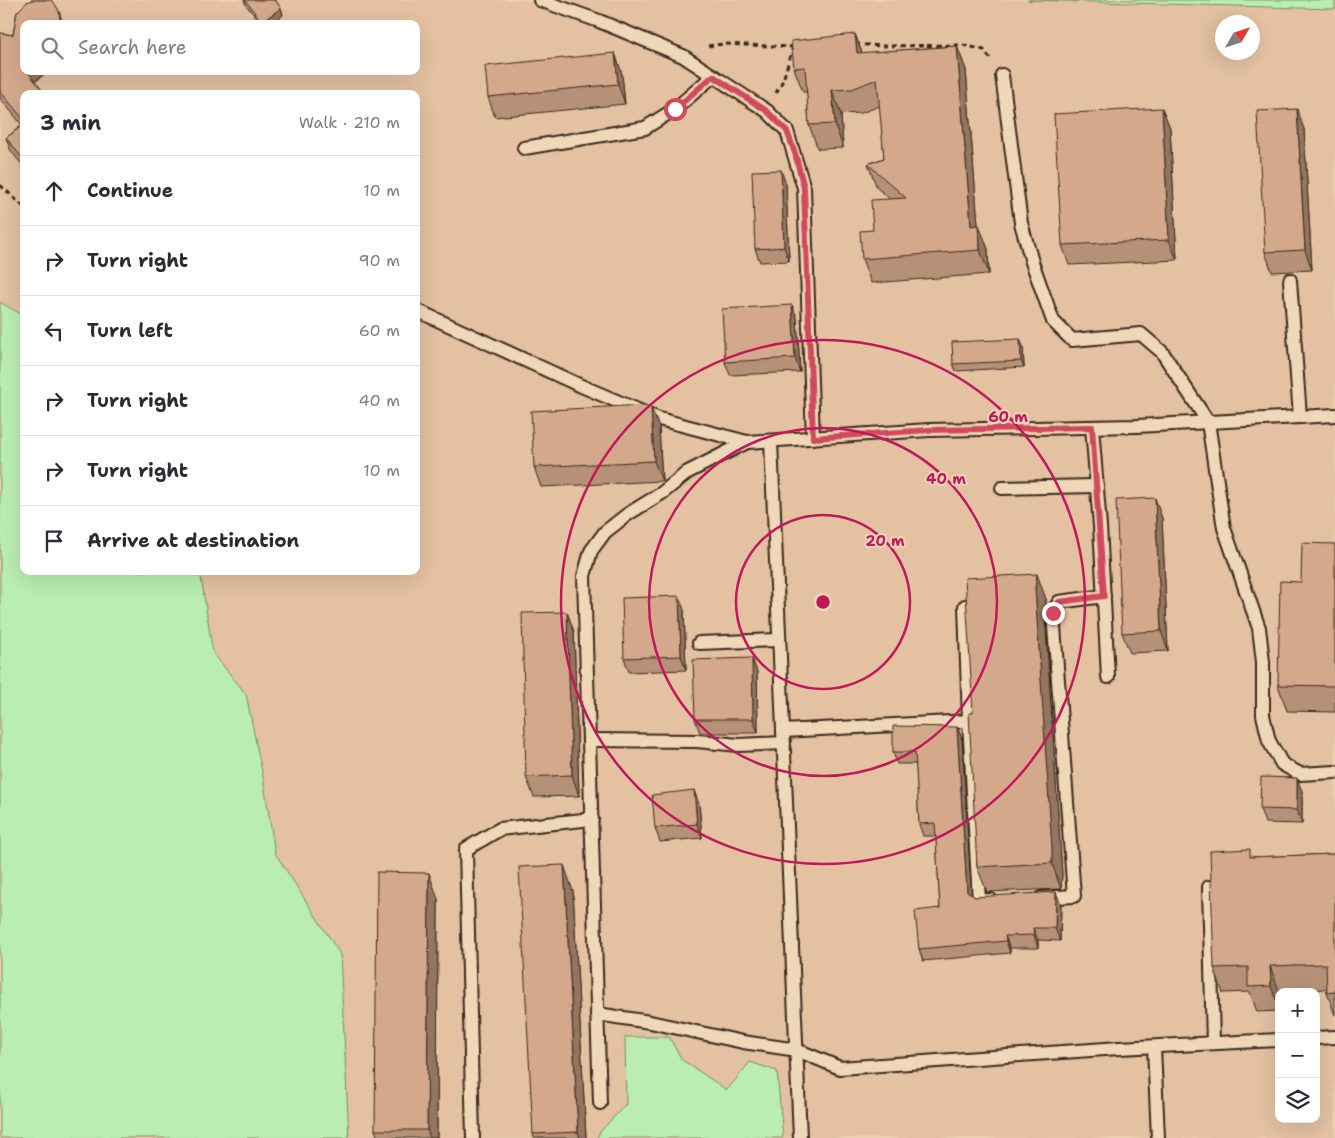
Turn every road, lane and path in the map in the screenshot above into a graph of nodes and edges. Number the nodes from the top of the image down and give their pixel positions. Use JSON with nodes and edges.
{"nodes":[{"id":1,"x":540,"y":0,"type":"edge"},
{"id":2,"x":850,"y":44,"type":"edge"},
{"id":3,"x":803,"y":46,"type":"edge"},
{"id":4,"x":793,"y":47,"type":"junction"},
{"id":5,"x":682,"y":56,"type":"junction"},
{"id":6,"x":1002,"y":75,"type":"joint"},
{"id":7,"x":713,"y":76,"type":"junction"},
{"id":8,"x":767,"y":111,"type":"junction"},
{"id":9,"x":524,"y":148,"type":"dead end"},
{"id":10,"x":0,"y":185,"type":"edge"},
{"id":11,"x":20,"y":203,"type":"edge"},
{"id":12,"x":1290,"y":280,"type":"dead end"},
{"id":13,"x":420,"y":312,"type":"edge"},
{"id":14,"x":1335,"y":415,"type":"edge"},
{"id":15,"x":1300,"y":417,"type":"junction"},
{"id":16,"x":1208,"y":422,"type":"junction"},
{"id":17,"x":1092,"y":427,"type":"junction"},
{"id":18,"x":813,"y":438,"type":"junction"},
{"id":19,"x":771,"y":441,"type":"junction"},
{"id":20,"x":747,"y":442,"type":"junction"},
{"id":21,"x":1096,"y":486,"type":"junction"},
{"id":22,"x":1002,"y":488,"type":"dead end"},
{"id":23,"x":1104,"y":596,"type":"junction"},
{"id":24,"x":966,"y":606,"type":"edge"},
{"id":25,"x":779,"y":640,"type":"junction"},
{"id":26,"x":699,"y":643,"type":"dead end"},
{"id":27,"x":1108,"y":677,"type":"dead end"},
{"id":28,"x":969,"y":721,"type":"junction"},
{"id":29,"x":783,"y":737,"type":"junction"},
{"id":30,"x":590,"y":740,"type":"junction"},
{"id":31,"x":1335,"y":772,"type":"edge"},
{"id":32,"x":592,"y":819,"type":"junction"},
{"id":33,"x":1209,"y":887,"type":"edge"},
{"id":34,"x":1027,"y":899,"type":"edge"},
{"id":35,"x":1008,"y":900,"type":"edge"},
{"id":36,"x":597,"y":1014,"type":"junction"},
{"id":37,"x":1335,"y":1037,"type":"edge"},
{"id":38,"x":1320,"y":1038,"type":"edge"},
{"id":39,"x":1275,"y":1040,"type":"edge"},
{"id":40,"x":1213,"y":1043,"type":"junction"},
{"id":41,"x":1154,"y":1047,"type":"junction"},
{"id":42,"x":797,"y":1050,"type":"junction"},
{"id":43,"x":600,"y":1103,"type":"dead end"},
{"id":44,"x":473,"y":1138,"type":"edge"},
{"id":45,"x":800,"y":1138,"type":"edge"},
{"id":46,"x":1158,"y":1138,"type":"edge"}],
"edges":[{"from":1,"to":5,"type":"lane"},
{"from":2,"to":6,"type":"path"},
{"from":3,"to":4,"type":"path"},
{"from":4,"to":5,"type":"path"},
{"from":4,"to":8,"type":"path"},
{"from":5,"to":7,"type":"lane"},
{"from":6,"to":16,"type":"lane"},
{"from":7,"to":8,"type":"lane"},
{"from":7,"to":9,"type":"lane"},
{"from":8,"to":18,"type":"lane"},
{"from":10,"to":11,"type":"path"},
{"from":12,"to":15,"type":"lane"},
{"from":13,"to":20,"type":"lane"},
{"from":14,"to":15,"type":"lane"},
{"from":15,"to":16,"type":"lane"},
{"from":16,"to":17,"type":"lane"},
{"from":16,"to":31,"type":"lane"},
{"from":17,"to":18,"type":"lane"},
{"from":17,"to":21,"type":"lane"},
{"from":18,"to":19,"type":"lane"},
{"from":19,"to":20,"type":"lane"},
{"from":19,"to":25,"type":"lane"},
{"from":20,"to":30,"type":"lane"},
{"from":21,"to":22,"type":"lane"},
{"from":21,"to":23,"type":"lane"},
{"from":23,"to":27,"type":"lane"},
{"from":23,"to":34,"type":"lane"},
{"from":24,"to":28,"type":"lane"},
{"from":25,"to":26,"type":"lane"},
{"from":25,"to":29,"type":"lane"},
{"from":28,"to":29,"type":"lane"},
{"from":28,"to":35,"type":"lane"},
{"from":29,"to":30,"type":"lane"},
{"from":29,"to":42,"type":"lane"},
{"from":30,"to":32,"type":"lane"},
{"from":32,"to":36,"type":"lane"},
{"from":32,"to":44,"type":"lane"},
{"from":33,"to":40,"type":"lane"},
{"from":36,"to":42,"type":"lane"},
{"from":36,"to":43,"type":"lane"},
{"from":37,"to":38,"type":"lane"},
{"from":39,"to":40,"type":"lane"},
{"from":40,"to":41,"type":"lane"},
{"from":41,"to":42,"type":"lane"},
{"from":41,"to":46,"type":"lane"},
{"from":42,"to":45,"type":"lane"}]}
